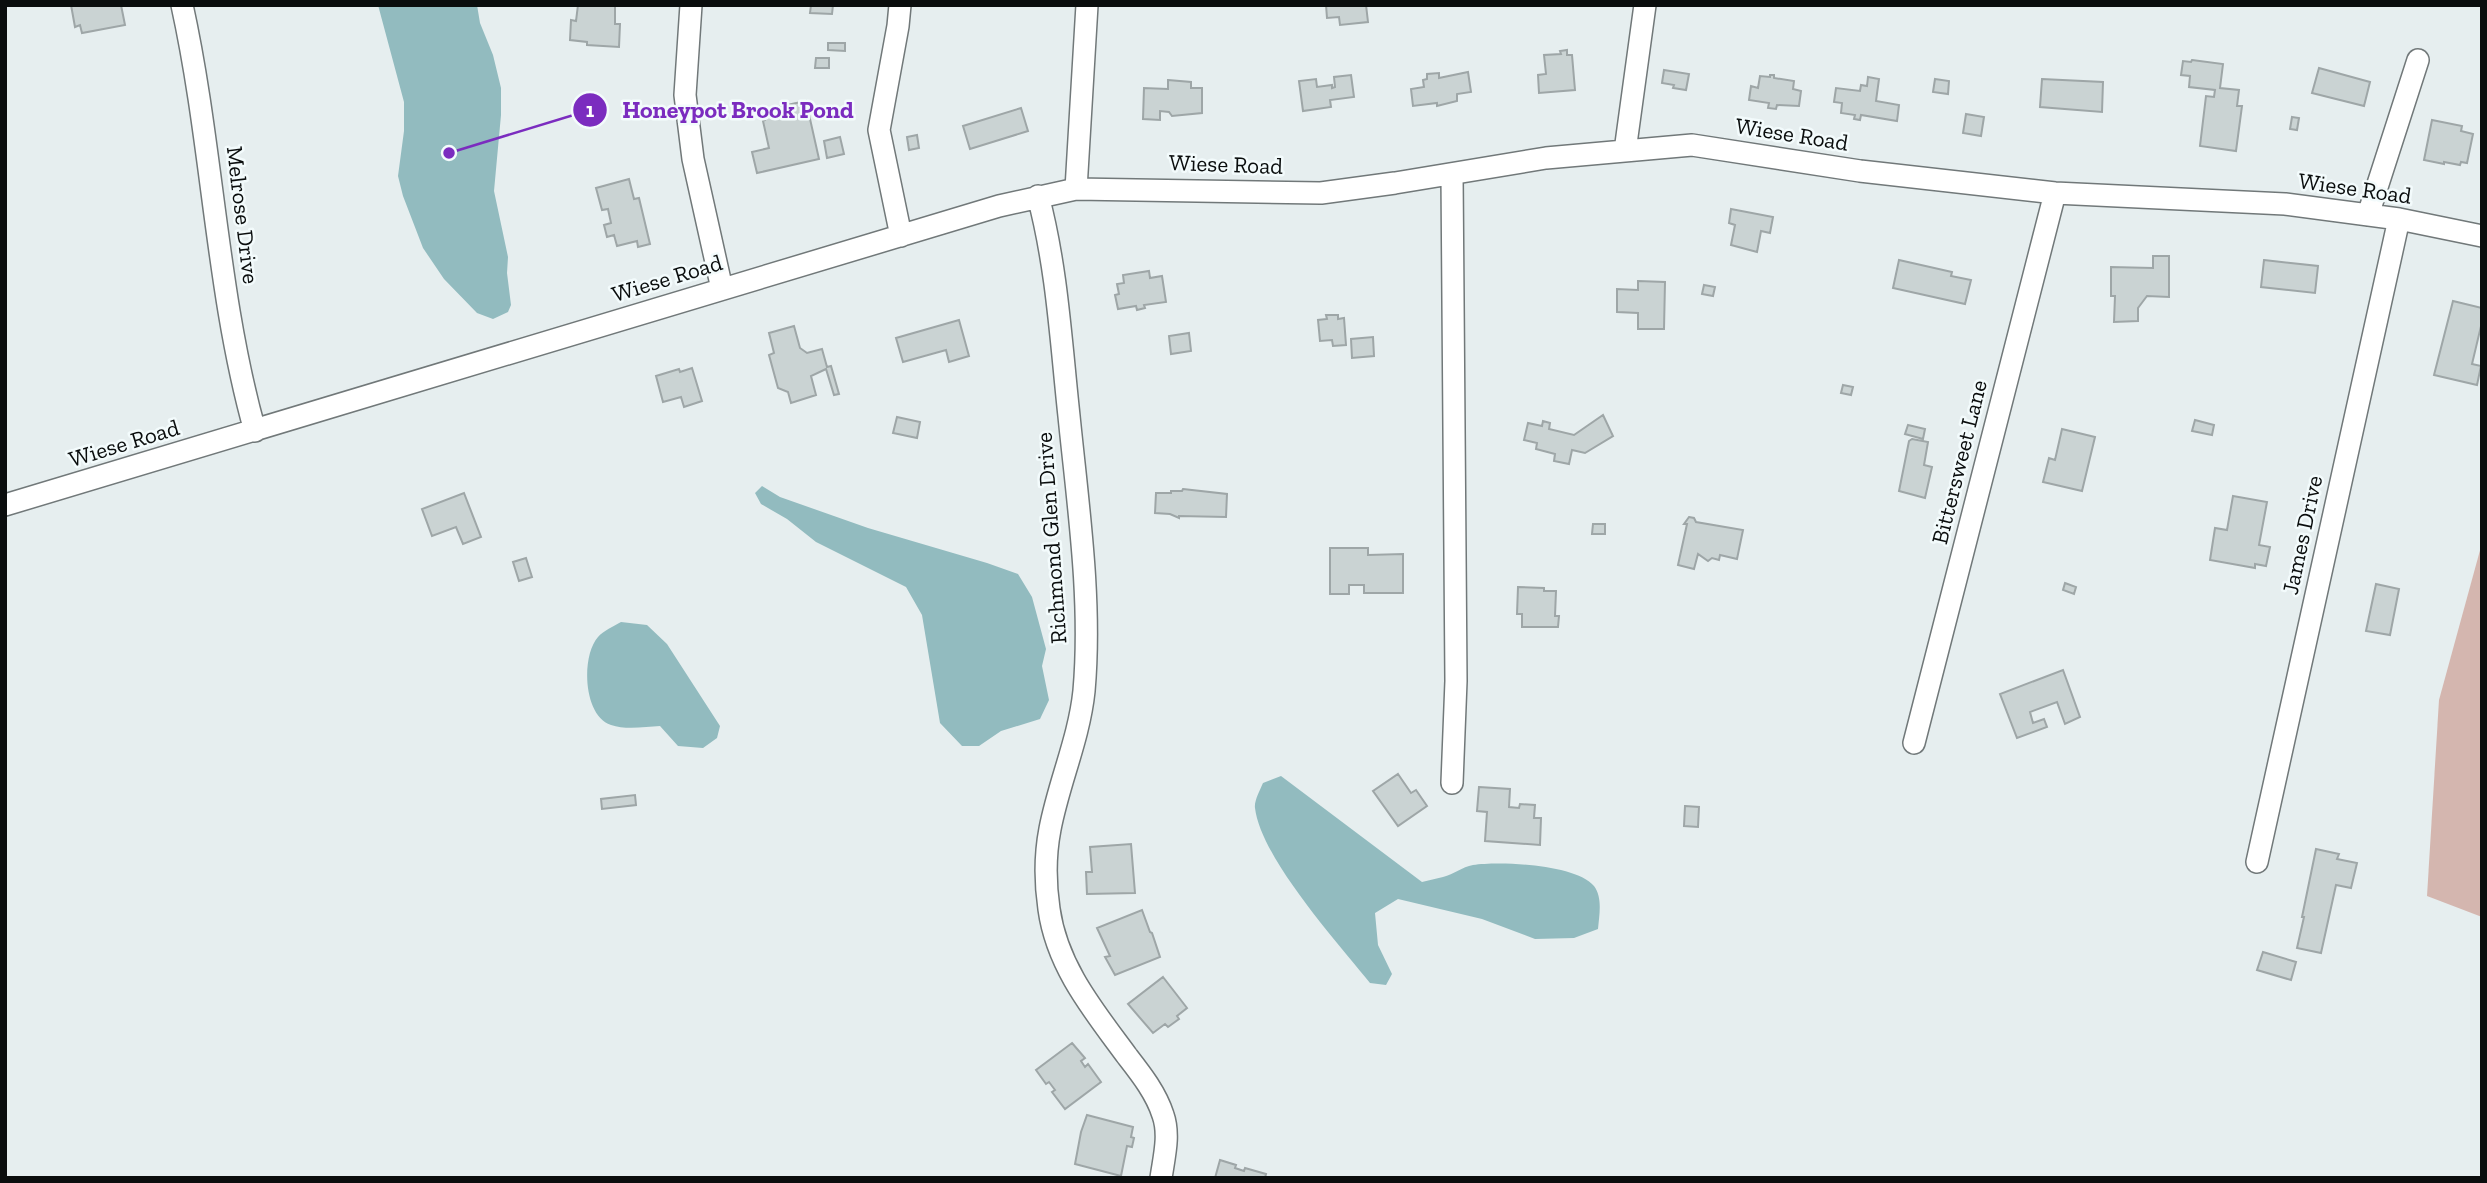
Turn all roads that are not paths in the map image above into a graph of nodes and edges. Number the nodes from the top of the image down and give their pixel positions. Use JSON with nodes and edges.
{"nodes":[{"id":1,"x":182,"y":5,"type":"edge"},
{"id":2,"x":691,"y":5,"type":"edge"},
{"id":3,"x":900,"y":5,"type":"edge"},
{"id":4,"x":1087,"y":5,"type":"edge"},
{"id":5,"x":1645,"y":5,"type":"edge"},
{"id":6,"x":2418,"y":60,"type":"dead end"},
{"id":7,"x":1625,"y":151,"type":"junction"},
{"id":8,"x":1452,"y":174,"type":"junction"},
{"id":9,"x":1076,"y":189,"type":"junction"},
{"id":10,"x":2055,"y":193,"type":"junction"},
{"id":11,"x":1038,"y":195,"type":"junction"},
{"id":12,"x":2368,"y":215,"type":"junction"},
{"id":13,"x":2399,"y":219,"type":"junction"},
{"id":14,"x":901,"y":236,"type":"junction"},
{"id":15,"x":2482,"y":236,"type":"edge"},
{"id":16,"x":722,"y":289,"type":"junction"},
{"id":17,"x":255,"y":431,"type":"junction"},
{"id":18,"x":5,"y":505,"type":"edge"},
{"id":19,"x":1914,"y":743,"type":"dead end"},
{"id":20,"x":1452,"y":783,"type":"dead end"},
{"id":21,"x":2257,"y":862,"type":"dead end"},
{"id":22,"x":1161,"y":1178,"type":"edge"}],
"edges":[{"from":1,"to":17,"type":"street","name":"Melrose Drive"},
{"from":2,"to":16,"type":"street"},
{"from":3,"to":14,"type":"street"},
{"from":4,"to":9,"type":"street"},
{"from":5,"to":7,"type":"street"},
{"from":6,"to":12,"type":"street"},
{"from":7,"to":8,"type":"street","name":"Wiese Road"},
{"from":7,"to":10,"type":"street","name":"Wiese Road"},
{"from":8,"to":9,"type":"street","name":"Wiese Road"},
{"from":8,"to":20,"type":"street"},
{"from":9,"to":11,"type":"street","name":"Wiese Road"},
{"from":10,"to":12,"type":"street","name":"Wiese Road"},
{"from":10,"to":19,"type":"street","name":"Bittersweet Lane"},
{"from":11,"to":14,"type":"street","name":"Wiese Road"},
{"from":11,"to":22,"type":"street","name":"Richmond Glen Drive"},
{"from":12,"to":13,"type":"street","name":"Wiese Road"},
{"from":13,"to":15,"type":"street","name":"Wiese Road"},
{"from":13,"to":21,"type":"street","name":"James Drive"},
{"from":14,"to":16,"type":"street","name":"Wiese Road"},
{"from":16,"to":17,"type":"street","name":"Wiese Road"},
{"from":17,"to":18,"type":"street","name":"Wiese Road"}]}
